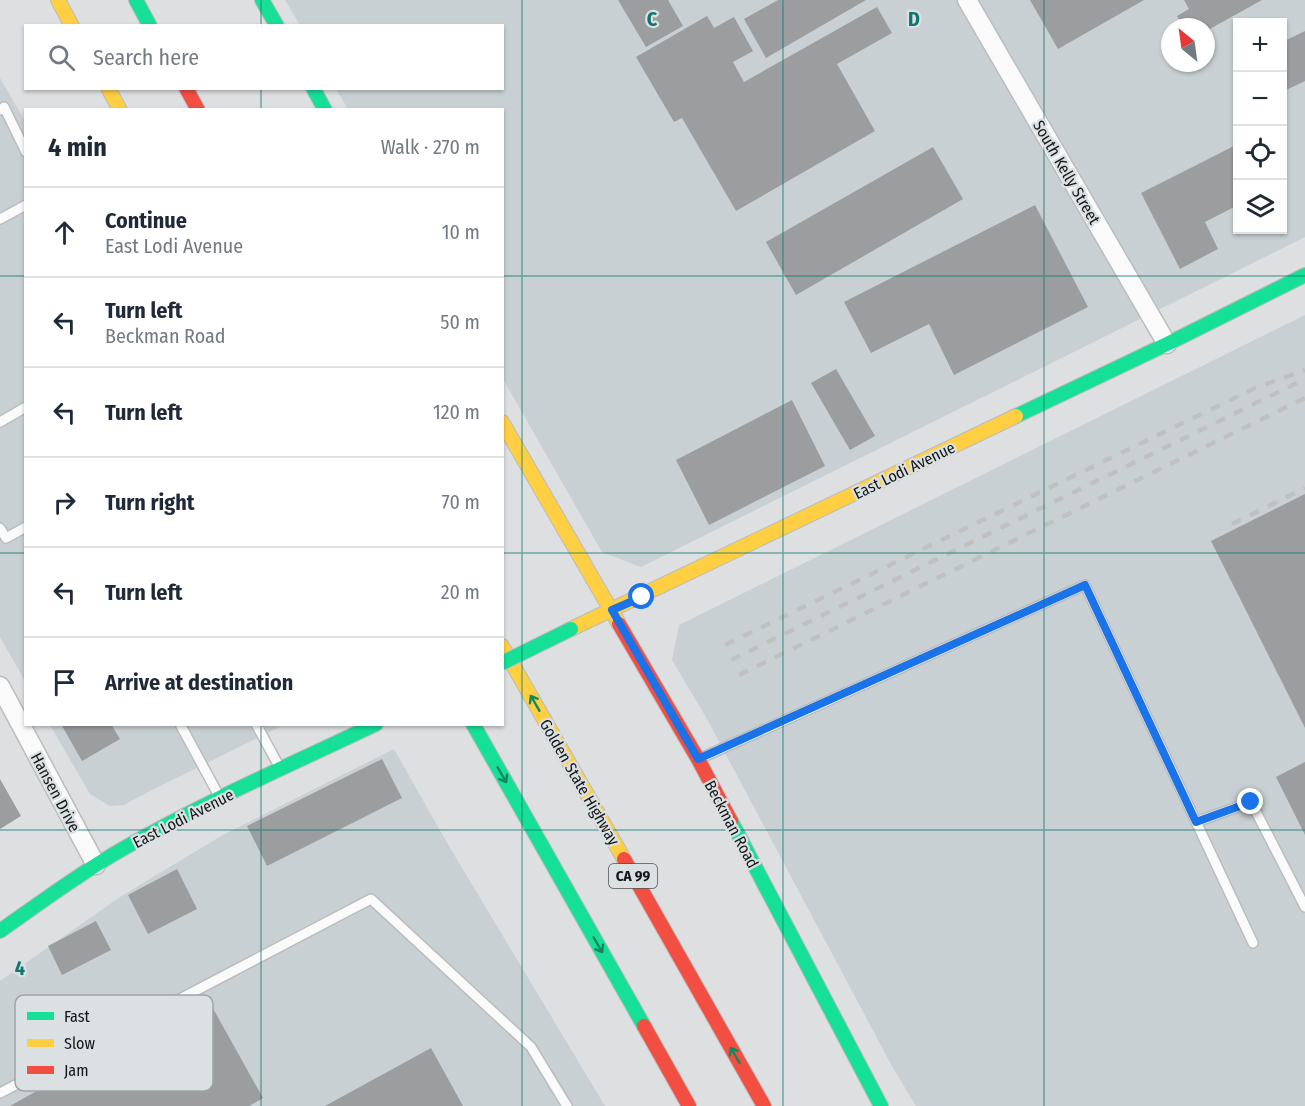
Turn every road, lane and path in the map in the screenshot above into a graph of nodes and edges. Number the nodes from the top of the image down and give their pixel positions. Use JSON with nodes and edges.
{"nodes":[{"id":1,"x":58,"y":0,"type":"edge"},
{"id":2,"x":136,"y":0,"type":"edge"},
{"id":3,"x":262,"y":0,"type":"edge"},
{"id":4,"x":967,"y":0,"type":"edge"},
{"id":5,"x":71,"y":24,"type":"edge"},
{"id":6,"x":149,"y":24,"type":"edge"},
{"id":7,"x":276,"y":24,"type":"edge"},
{"id":8,"x":109,"y":90,"type":"edge"},
{"id":9,"x":187,"y":90,"type":"edge"},
{"id":10,"x":314,"y":90,"type":"edge"},
{"id":11,"x":119,"y":108,"type":"edge"},
{"id":12,"x":197,"y":108,"type":"edge"},
{"id":13,"x":324,"y":108,"type":"edge"},
{"id":14,"x":0,"y":110,"type":"edge"},
{"id":15,"x":24,"y":148,"type":"edge"},
{"id":16,"x":24,"y":206,"type":"edge"},
{"id":17,"x":0,"y":219,"type":"edge"},
{"id":18,"x":1305,"y":275,"type":"edge"},
{"id":19,"x":1167,"y":344,"type":"junction"},
{"id":20,"x":24,"y":408,"type":"edge"},
{"id":21,"x":0,"y":422,"type":"edge"},
{"id":22,"x":504,"y":425,"type":"edge"},
{"id":23,"x":0,"y":528,"type":"edge"},
{"id":24,"x":24,"y":528,"type":"edge"},
{"id":25,"x":612,"y":610,"type":"junction"},
{"id":26,"x":504,"y":650,"type":"edge"},
{"id":27,"x":504,"y":662,"type":"edge"},
{"id":28,"x":0,"y":686,"type":"edge"},
{"id":29,"x":181,"y":726,"type":"edge"},
{"id":30,"x":257,"y":726,"type":"edge"},
{"id":31,"x":372,"y":726,"type":"edge"},
{"id":32,"x":473,"y":726,"type":"edge"},
{"id":33,"x":698,"y":759,"type":"junction"},
{"id":34,"x":281,"y":770,"type":"junction"},
{"id":35,"x":220,"y":798,"type":"junction"},
{"id":36,"x":1196,"y":822,"type":"junction"},
{"id":37,"x":96,"y":865,"type":"junction"},
{"id":38,"x":1305,"y":908,"type":"edge"},
{"id":39,"x":4,"y":925,"type":"edge"},
{"id":40,"x":1252,"y":943,"type":"dead end"},
{"id":41,"x":188,"y":995,"type":"edge"},
{"id":42,"x":15,"y":1086,"type":"edge"},
{"id":43,"x":0,"y":1094,"type":"edge"},
{"id":44,"x":567,"y":1106,"type":"edge"},
{"id":45,"x":689,"y":1106,"type":"edge"},
{"id":46,"x":764,"y":1106,"type":"edge"},
{"id":47,"x":880,"y":1106,"type":"edge"}],
"edges":[{"from":1,"to":5,"type":"main road"},
{"from":2,"to":6,"type":"main road"},
{"from":3,"to":7,"type":"main road"},
{"from":4,"to":19,"type":"street","name":"South Kelly Street"},
{"from":8,"to":11,"type":"main road"},
{"from":9,"to":12,"type":"main road"},
{"from":10,"to":13,"type":"main road"},
{"from":14,"to":15,"type":"lane"},
{"from":16,"to":17,"type":"lane"},
{"from":18,"to":19,"type":"main road","name":"East Lodi Avenue"},
{"from":19,"to":25,"type":"main road","name":"East Lodi Avenue"},
{"from":20,"to":21,"type":"lane"},
{"from":22,"to":25,"type":"main road","name":"Beckman Road"},
{"from":23,"to":24,"type":"lane"},
{"from":25,"to":27,"type":"main road","name":"East Lodi Avenue","bridge":true},
{"from":25,"to":33,"type":"main road","name":"Beckman Road"},
{"from":46,"to":26,"type":"main road","name":"Golden State Highway","number":"CA 99","one_way":true},
{"from":28,"to":37,"type":"street","name":"Hansen Drive"},
{"from":29,"to":35,"type":"lane"},
{"from":30,"to":34,"type":"lane"},
{"from":31,"to":34,"type":"main road","name":"East Lodi Avenue"},
{"from":32,"to":45,"type":"main road","one_way":true},
{"from":33,"to":36,"type":"lane"},
{"from":33,"to":47,"type":"main road","name":"Beckman Road"},
{"from":34,"to":35,"type":"main road","name":"East Lodi Avenue"},
{"from":35,"to":37,"type":"main road","name":"East Lodi Avenue"},
{"from":36,"to":38,"type":"lane"},
{"from":36,"to":40,"type":"lane"},
{"from":37,"to":39,"type":"main road","name":"East Lodi Avenue"},
{"from":41,"to":44,"type":"lane"},
{"from":42,"to":43,"type":"lane"}]}
